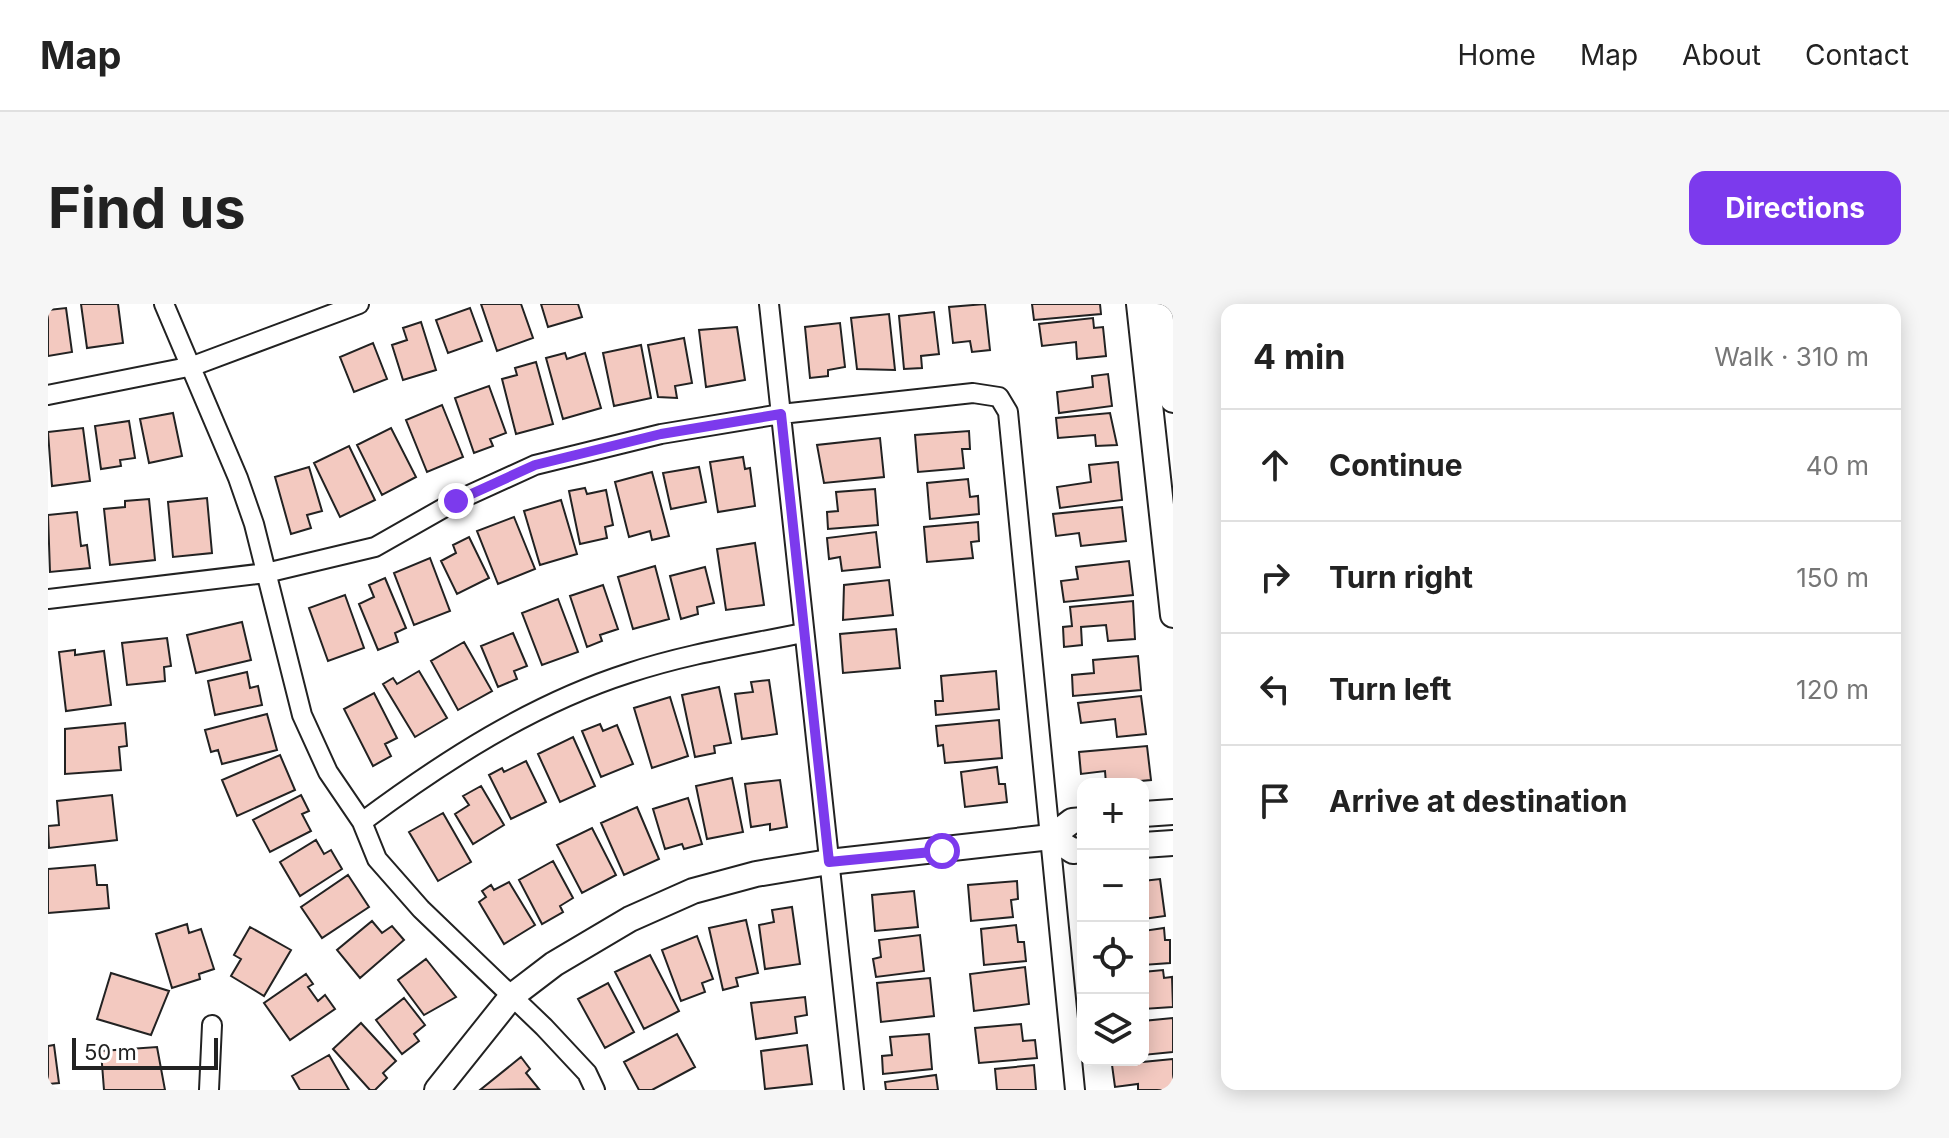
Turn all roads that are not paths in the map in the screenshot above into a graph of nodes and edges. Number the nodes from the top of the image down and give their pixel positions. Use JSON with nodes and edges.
{"nodes":[{"id":1,"x":164,"y":304,"type":"edge"},
{"id":2,"x":359,"y":304,"type":"edge"},
{"id":3,"x":769,"y":304,"type":"edge"},
{"id":4,"x":1139,"y":304,"type":"edge"},
{"id":5,"x":1163,"y":304,"type":"edge"},
{"id":6,"x":193,"y":366,"type":"junction"},
{"id":7,"x":48,"y":395,"type":"edge"},
{"id":8,"x":1173,"y":400,"type":"edge"},
{"id":9,"x":781,"y":414,"type":"junction"},
{"id":10,"x":266,"y":573,"type":"junction"},
{"id":11,"x":48,"y":599,"type":"edge"},
{"id":12,"x":1173,"y":615,"type":"edge"},
{"id":13,"x":803,"y":633,"type":"junction"},
{"id":14,"x":1173,"y":812,"type":"edge"},
{"id":15,"x":1149,"y":814,"type":"edge"},
{"id":16,"x":1077,"y":821,"type":"edge"},
{"id":17,"x":362,"y":822,"type":"junction"},
{"id":18,"x":1051,"y":837,"type":"junction"},
{"id":19,"x":1173,"y":843,"type":"edge"},
{"id":20,"x":1149,"y":845,"type":"edge"},
{"id":21,"x":1077,"y":851,"type":"edge"},
{"id":22,"x":829,"y":862,"type":"junction"},
{"id":23,"x":512,"y":996,"type":"junction"},
{"id":24,"x":212,"y":1025,"type":"dead end"},
{"id":25,"x":209,"y":1090,"type":"edge"},
{"id":26,"x":437,"y":1090,"type":"edge"},
{"id":27,"x":595,"y":1090,"type":"edge"},
{"id":28,"x":854,"y":1090,"type":"edge"},
{"id":29,"x":1075,"y":1090,"type":"edge"}],
"edges":[{"from":1,"to":6,"type":"street"},
{"from":2,"to":6,"type":"street"},
{"from":3,"to":9,"type":"street"},
{"from":4,"to":12,"type":"street"},
{"from":5,"to":8,"type":"street"},
{"from":6,"to":7,"type":"street"},
{"from":6,"to":10,"type":"street"},
{"from":9,"to":10,"type":"street"},
{"from":9,"to":13,"type":"street"},
{"from":9,"to":18,"type":"street"},
{"from":10,"to":11,"type":"street"},
{"from":10,"to":17,"type":"street"},
{"from":13,"to":17,"type":"street"},
{"from":13,"to":22,"type":"street"},
{"from":14,"to":15,"type":"street"},
{"from":16,"to":18,"type":"street"},
{"from":17,"to":23,"type":"street"},
{"from":18,"to":21,"type":"street"},
{"from":18,"to":22,"type":"street"},
{"from":18,"to":29,"type":"street"},
{"from":19,"to":20,"type":"street"},
{"from":22,"to":23,"type":"street"},
{"from":22,"to":28,"type":"street"},
{"from":23,"to":26,"type":"street"},
{"from":23,"to":27,"type":"street"},
{"from":24,"to":25,"type":"street"}]}
